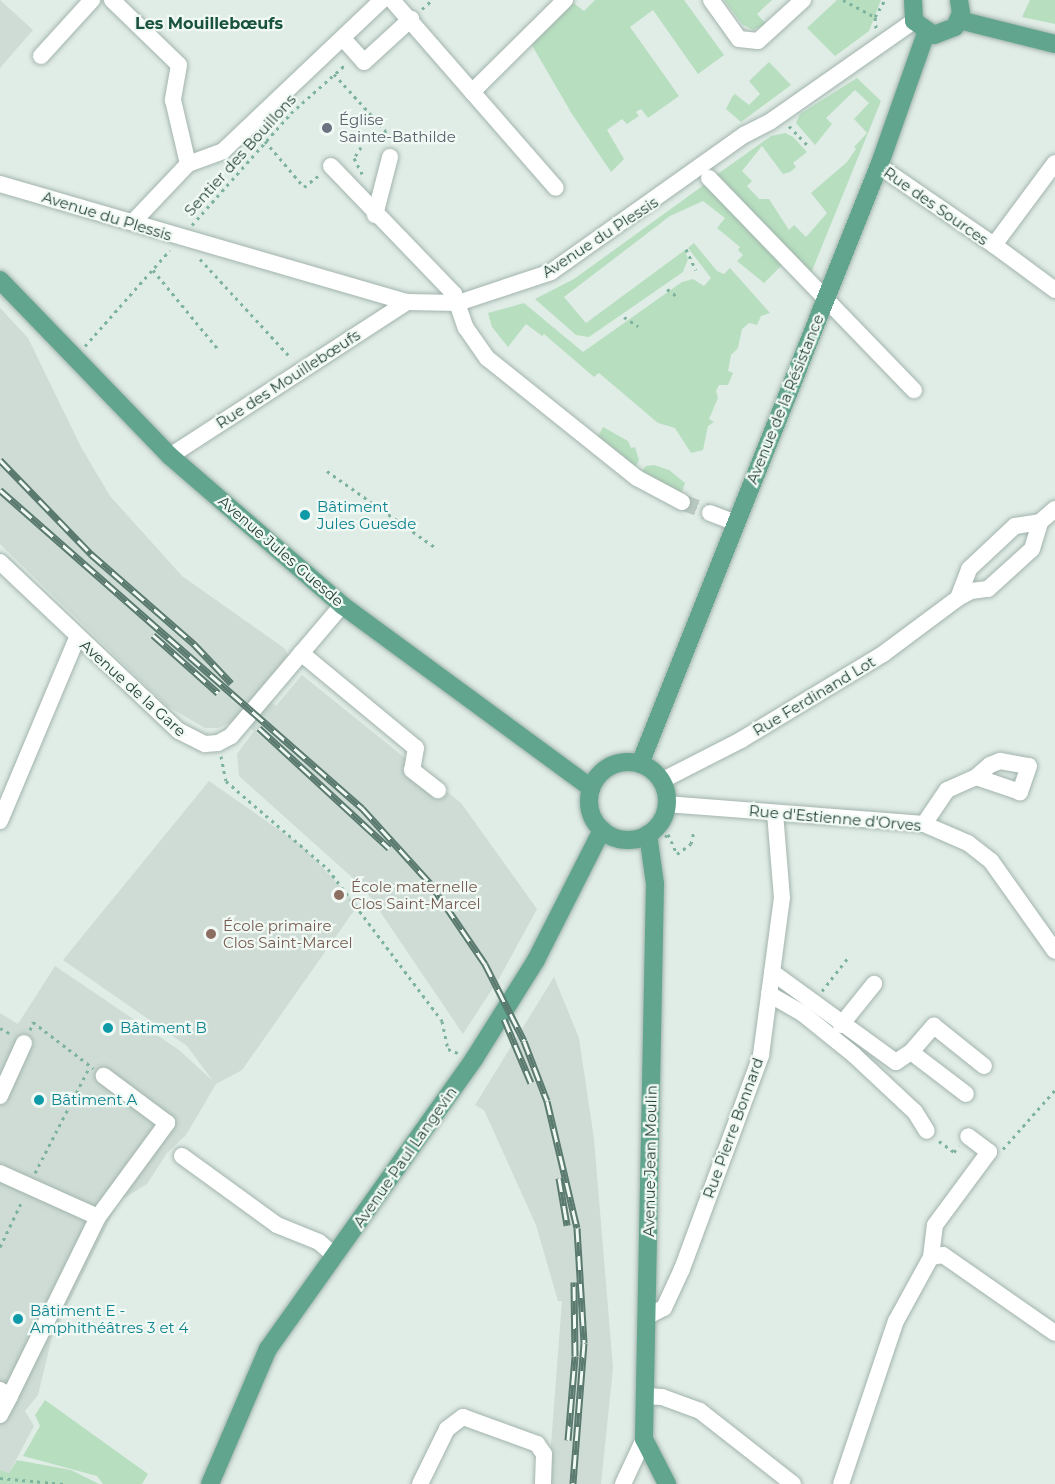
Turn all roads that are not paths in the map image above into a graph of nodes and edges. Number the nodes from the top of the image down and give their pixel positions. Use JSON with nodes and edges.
{"nodes":[{"id":1,"x":92,"y":0,"type":"edge"},
{"id":2,"x":112,"y":0,"type":"edge"},
{"id":3,"x":382,"y":0,"type":"edge"},
{"id":4,"x":392,"y":0,"type":"edge"},
{"id":5,"x":565,"y":0,"type":"edge"},
{"id":6,"x":711,"y":0,"type":"edge"},
{"id":7,"x":803,"y":0,"type":"edge"},
{"id":8,"x":914,"y":0,"type":"edge"},
{"id":9,"x":959,"y":0,"type":"edge"},
{"id":10,"x":411,"y":20,"type":"junction"},
{"id":11,"x":959,"y":20,"type":"junction"},
{"id":12,"x":920,"y":27,"type":"junction"},
{"id":13,"x":1055,"y":44,"type":"edge"},
{"id":14,"x":353,"y":49,"type":"road end"},
{"id":15,"x":41,"y":56,"type":"dead end"},
{"id":16,"x":472,"y":92,"type":"junction"},
{"id":17,"x":390,"y":157,"type":"road end"},
{"id":18,"x":1055,"y":163,"type":"edge"},
{"id":19,"x":188,"y":164,"type":"junction"},
{"id":20,"x":331,"y":166,"type":"road end"},
{"id":21,"x":879,"y":166,"type":"junction"},
{"id":22,"x":710,"y":178,"type":"dead end"},
{"id":23,"x":0,"y":184,"type":"edge"},
{"id":24,"x":556,"y":188,"type":"dead end"},
{"id":25,"x":375,"y":215,"type":"junction"},
{"id":26,"x":133,"y":222,"type":"junction"},
{"id":27,"x":994,"y":245,"type":"junction"},
{"id":28,"x":0,"y":280,"type":"edge"},
{"id":29,"x":1055,"y":290,"type":"edge"},
{"id":30,"x":825,"y":300,"type":"junction"},
{"id":31,"x":407,"y":302,"type":"junction"},
{"id":32,"x":458,"y":303,"type":"junction"},
{"id":33,"x":914,"y":390,"type":"dead end"},
{"id":34,"x":170,"y":456,"type":"junction"},
{"id":35,"x":682,"y":502,"type":"tunnel mouth"},
{"id":36,"x":1055,"y":509,"type":"edge"},
{"id":37,"x":710,"y":513,"type":"tunnel mouth"},
{"id":38,"x":1040,"y":522,"type":"junction"},
{"id":39,"x":736,"y":523,"type":"junction"},
{"id":40,"x":0,"y":562,"type":"edge"},
{"id":41,"x":958,"y":598,"type":"junction"},
{"id":42,"x":342,"y":605,"type":"junction"},
{"id":43,"x":77,"y":638,"type":"junction"},
{"id":44,"x":301,"y":653,"type":"junction"},
{"id":45,"x":640,"y":764,"type":"junction"},
{"id":46,"x":976,"y":777,"type":"dead end"},
{"id":47,"x":662,"y":781,"type":"junction"},
{"id":48,"x":591,"y":788,"type":"junction"},
{"id":49,"x":438,"y":790,"type":"dead end"},
{"id":50,"x":666,"y":804,"type":"junction"},
{"id":51,"x":775,"y":813,"type":"junction"},
{"id":52,"x":0,"y":821,"type":"edge"},
{"id":53,"x":924,"y":824,"type":"junction"},
{"id":54,"x":602,"y":830,"type":"junction"},
{"id":55,"x":650,"y":841,"type":"junction"},
{"id":56,"x":1055,"y":951,"type":"edge"},
{"id":57,"x":772,"y":972,"type":"junction"},
{"id":58,"x":874,"y":984,"type":"dead end"},
{"id":59,"x":769,"y":994,"type":"junction"},
{"id":60,"x":841,"y":1025,"type":"junction"},
{"id":61,"x":18,"y":1039,"type":"road end"},
{"id":62,"x":911,"y":1052,"type":"junction"},
{"id":63,"x":984,"y":1066,"type":"dead end"},
{"id":64,"x":104,"y":1076,"type":"road end"},
{"id":65,"x":966,"y":1094,"type":"dead end"},
{"id":66,"x":0,"y":1096,"type":"edge"},
{"id":67,"x":927,"y":1131,"type":"road end"},
{"id":68,"x":968,"y":1136,"type":"road end"},
{"id":69,"x":182,"y":1156,"type":"dead end"},
{"id":70,"x":0,"y":1173,"type":"edge"},
{"id":71,"x":98,"y":1217,"type":"junction"},
{"id":72,"x":335,"y":1257,"type":"junction"},
{"id":73,"x":931,"y":1257,"type":"junction"},
{"id":74,"x":646,"y":1317,"type":"junction"},
{"id":75,"x":1055,"y":1333,"type":"edge"},
{"id":76,"x":5,"y":1393,"type":"edge"},
{"id":77,"x":645,"y":1396,"type":"junction"},
{"id":78,"x":0,"y":1415,"type":"edge"},
{"id":79,"x":644,"y":1439,"type":"junction"},
{"id":80,"x":210,"y":1484,"type":"edge"},
{"id":81,"x":420,"y":1484,"type":"edge"},
{"id":82,"x":543,"y":1484,"type":"edge"},
{"id":83,"x":623,"y":1484,"type":"edge"},
{"id":84,"x":668,"y":1484,"type":"edge"},
{"id":85,"x":793,"y":1484,"type":"edge"},
{"id":86,"x":841,"y":1484,"type":"edge"}],
"edges":[{"from":1,"to":15,"type":"street"},
{"from":2,"to":19,"type":"street"},
{"from":3,"to":19,"type":"street"},
{"from":4,"to":10,"type":"street"},
{"from":5,"to":16,"type":"street"},
{"from":6,"to":7,"type":"street"},
{"from":8,"to":12,"type":"main road","name":"Avenue de la Résistance"},
{"from":9,"to":11,"type":"main road"},
{"from":10,"to":14,"type":"street"},
{"from":10,"to":16,"type":"street"},
{"from":11,"to":12,"type":"main road"},
{"from":11,"to":13,"type":"main road"},
{"from":12,"to":21,"type":"main road","name":"Avenue de la Résistance"},
{"from":12,"to":32,"type":"street","name":"Avenue du Plessis"},
{"from":16,"to":24,"type":"street"},
{"from":17,"to":25,"type":"street"},
{"from":18,"to":27,"type":"street","name":"Rue des Sources"},
{"from":19,"to":26,"type":"street"},
{"from":20,"to":25,"type":"street"},
{"from":21,"to":27,"type":"street","name":"Rue des Sources"},
{"from":21,"to":30,"type":"main road","name":"Avenue de la Résistance"},
{"from":22,"to":30,"type":"street"},
{"from":23,"to":26,"type":"street","name":"Avenue du Plessis"},
{"from":25,"to":32,"type":"street"},
{"from":26,"to":31,"type":"street","name":"Avenue du Plessis"},
{"from":27,"to":29,"type":"street","name":"Rue des Sources"},
{"from":28,"to":34,"type":"main road","name":"Avenue Jules Guesde"},
{"from":30,"to":33,"type":"street"},
{"from":30,"to":39,"type":"main road","name":"Avenue de la Résistance"},
{"from":31,"to":32,"type":"street","name":"Avenue du Plessis"},
{"from":31,"to":34,"type":"street","name":"Rue des Mouillebœufs"},
{"from":32,"to":35,"type":"street"},
{"from":34,"to":42,"type":"main road","name":"Avenue Jules Guesde"},
{"from":36,"to":38,"type":"street"},
{"from":37,"to":39,"type":"street"},
{"from":38,"to":41,"type":"street"},
{"from":38,"to":41,"type":"street","name":"Rue Ferdinand Lot"},
{"from":39,"to":45,"type":"main road","name":"Avenue de la Résistance"},
{"from":40,"to":43,"type":"street","name":"Avenue de la Gare"},
{"from":41,"to":47,"type":"street","name":"Rue Ferdinand Lot"},
{"from":42,"to":44,"type":"street"},
{"from":42,"to":48,"type":"main road","name":"Avenue Jules Guesde"},
{"from":43,"to":44,"type":"street","name":"Avenue de la Gare"},
{"from":43,"to":52,"type":"street"},
{"from":44,"to":49,"type":"street"},
{"from":45,"to":47,"type":"main road"},
{"from":45,"to":48,"type":"main road"},
{"from":46,"to":53,"type":"street"},
{"from":47,"to":50,"type":"main road"},
{"from":48,"to":54,"type":"main road"},
{"from":50,"to":51,"type":"street","name":"Rue d'Estienne d'Orves"},
{"from":50,"to":55,"type":"main road"},
{"from":51,"to":53,"type":"street","name":"Rue d'Estienne d'Orves"},
{"from":51,"to":57,"type":"street","name":"Rue Pierre Bonnard"},
{"from":53,"to":56,"type":"street","name":"Rue d'Estienne d'Orves"},
{"from":54,"to":55,"type":"main road"},
{"from":54,"to":72,"type":"main road","name":"Avenue Paul Langevin"},
{"from":55,"to":74,"type":"main road","name":"Avenue Jean Moulin"},
{"from":57,"to":59,"type":"street","name":"Rue Pierre Bonnard"},
{"from":57,"to":60,"type":"street"},
{"from":58,"to":60,"type":"street"},
{"from":59,"to":67,"type":"street"},
{"from":59,"to":74,"type":"street","name":"Rue Pierre Bonnard"},
{"from":60,"to":62,"type":"street"},
{"from":61,"to":66,"type":"street"},
{"from":62,"to":63,"type":"street"},
{"from":62,"to":65,"type":"street"},
{"from":64,"to":71,"type":"street"},
{"from":68,"to":73,"type":"street"},
{"from":69,"to":72,"type":"street"},
{"from":70,"to":71,"type":"street"},
{"from":71,"to":76,"type":"street"},
{"from":72,"to":80,"type":"main road","name":"Avenue Paul Langevin"},
{"from":73,"to":75,"type":"street"},
{"from":73,"to":86,"type":"street"},
{"from":74,"to":77,"type":"main road","name":"Avenue Jean Moulin"},
{"from":76,"to":78,"type":"street"},
{"from":77,"to":79,"type":"main road","name":"Avenue Jean Moulin"},
{"from":77,"to":85,"type":"street"},
{"from":79,"to":83,"type":"street"},
{"from":79,"to":84,"type":"main road","name":"Avenue Jean Moulin"},
{"from":81,"to":82,"type":"street"}]}
